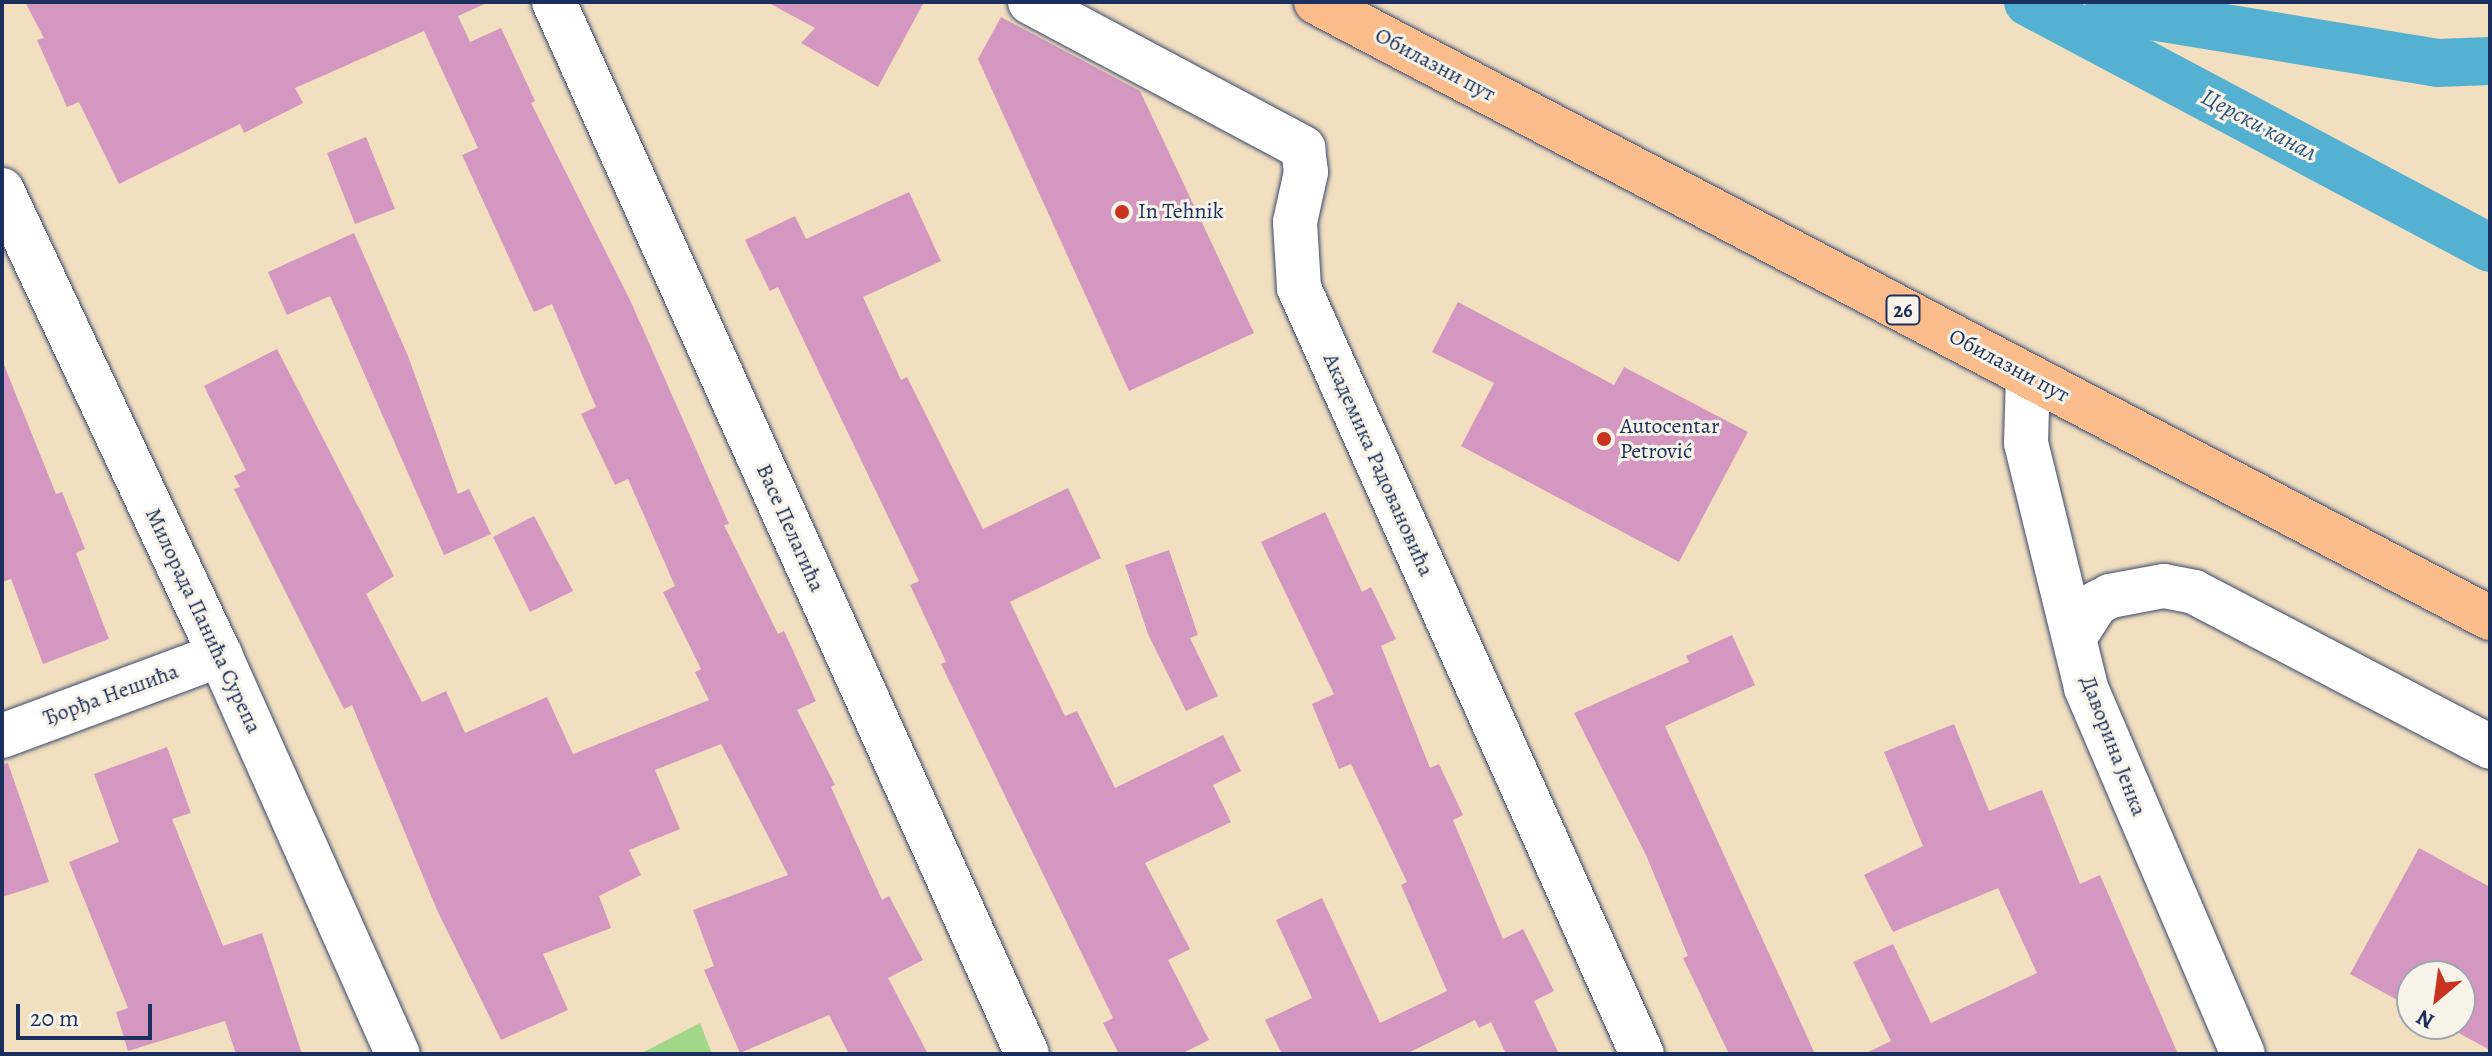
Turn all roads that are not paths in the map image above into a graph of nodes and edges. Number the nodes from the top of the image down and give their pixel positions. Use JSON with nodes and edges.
{"nodes":[{"id":1,"x":554,"y":2,"type":"edge"},
{"id":2,"x":1030,"y":2,"type":"edge"},
{"id":3,"x":1316,"y":2,"type":"edge"},
{"id":4,"x":2,"y":190,"type":"edge"},
{"id":5,"x":2028,"y":376,"type":"junction"},
{"id":6,"x":2079,"y":610,"type":"junction"},
{"id":7,"x":2490,"y":618,"type":"edge"},
{"id":8,"x":220,"y":655,"type":"junction"},
{"id":9,"x":2,"y":736,"type":"edge"},
{"id":10,"x":2490,"y":747,"type":"edge"},
{"id":11,"x":398,"y":1054,"type":"edge"},
{"id":12,"x":1027,"y":1054,"type":"edge"},
{"id":13,"x":1642,"y":1054,"type":"edge"},
{"id":14,"x":2243,"y":1054,"type":"edge"}],
"edges":[{"from":1,"to":12,"type":"street","name":"Васе Пелагића"},
{"from":2,"to":13,"type":"street","name":"Академика Радовановића"},
{"from":3,"to":5,"type":"main road","name":"Обилазни пут","number":"26"},
{"from":4,"to":8,"type":"street","name":"Милорада Панића Сурепа"},
{"from":5,"to":6,"type":"street","name":"Даворина Јенка"},
{"from":5,"to":7,"type":"main road","name":"Обилазни пут","number":"26"},
{"from":6,"to":10,"type":"street"},
{"from":6,"to":14,"type":"street","name":"Даворина Јенка"},
{"from":8,"to":9,"type":"street","name":"Ђорђа Нешића"},
{"from":8,"to":11,"type":"street","name":"Милорада Панића Сурепа"}]}
